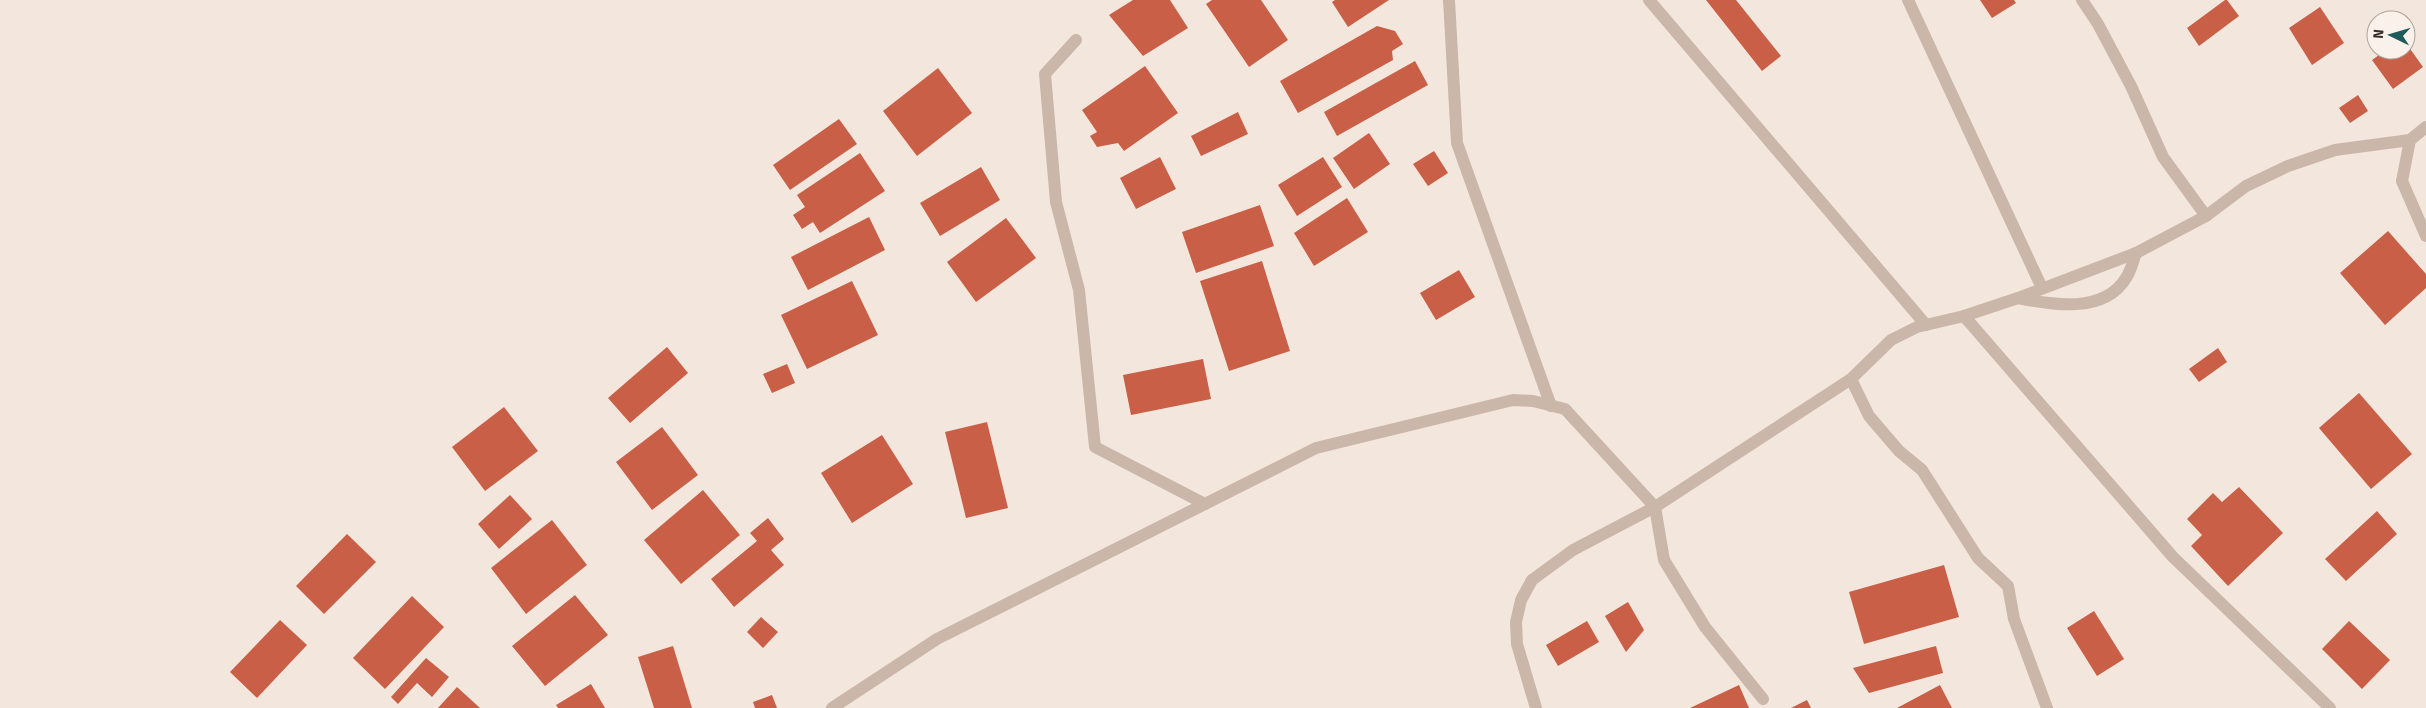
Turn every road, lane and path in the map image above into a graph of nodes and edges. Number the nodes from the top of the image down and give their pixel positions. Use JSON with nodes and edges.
{"nodes":[{"id":1,"x":1449,"y":0,"type":"edge"},
{"id":2,"x":1649,"y":0,"type":"edge"},
{"id":3,"x":1908,"y":0,"type":"edge"},
{"id":4,"x":2082,"y":0,"type":"edge"},
{"id":5,"x":1076,"y":40,"type":"dead end"},
{"id":6,"x":2426,"y":127,"type":"edge"},
{"id":7,"x":2410,"y":140,"type":"junction"},
{"id":8,"x":2206,"y":216,"type":"junction"},
{"id":9,"x":2426,"y":236,"type":"edge"},
{"id":10,"x":2136,"y":252,"type":"junction"},
{"id":11,"x":2042,"y":288,"type":"junction"},
{"id":12,"x":2018,"y":298,"type":"junction"},
{"id":13,"x":1964,"y":316,"type":"junction"},
{"id":14,"x":1926,"y":325,"type":"junction"},
{"id":15,"x":1851,"y":379,"type":"junction"},
{"id":16,"x":1551,"y":406,"type":"junction"},
{"id":17,"x":1205,"y":504,"type":"junction"},
{"id":18,"x":1655,"y":507,"type":"junction"},
{"id":19,"x":1763,"y":699,"type":"dead end"},
{"id":20,"x":832,"y":708,"type":"edge"},
{"id":21,"x":1536,"y":708,"type":"edge"},
{"id":22,"x":2047,"y":708,"type":"edge"},
{"id":23,"x":2330,"y":708,"type":"edge"}],
"edges":[{"from":1,"to":16,"type":"street"},
{"from":2,"to":14,"type":"street"},
{"from":3,"to":11,"type":"street"},
{"from":4,"to":8,"type":"street"},
{"from":5,"to":17,"type":"street"},
{"from":6,"to":7,"type":"street"},
{"from":7,"to":8,"type":"street"},
{"from":7,"to":9,"type":"street"},
{"from":8,"to":10,"type":"street"},
{"from":10,"to":11,"type":"street"},
{"from":10,"to":12,"type":"street"},
{"from":11,"to":12,"type":"street"},
{"from":12,"to":13,"type":"street"},
{"from":13,"to":14,"type":"street"},
{"from":13,"to":23,"type":"street"},
{"from":14,"to":15,"type":"street"},
{"from":15,"to":18,"type":"street"},
{"from":15,"to":22,"type":"street"},
{"from":16,"to":17,"type":"street"},
{"from":16,"to":18,"type":"street"},
{"from":17,"to":20,"type":"street"},
{"from":18,"to":19,"type":"street"},
{"from":18,"to":21,"type":"street"}]}
